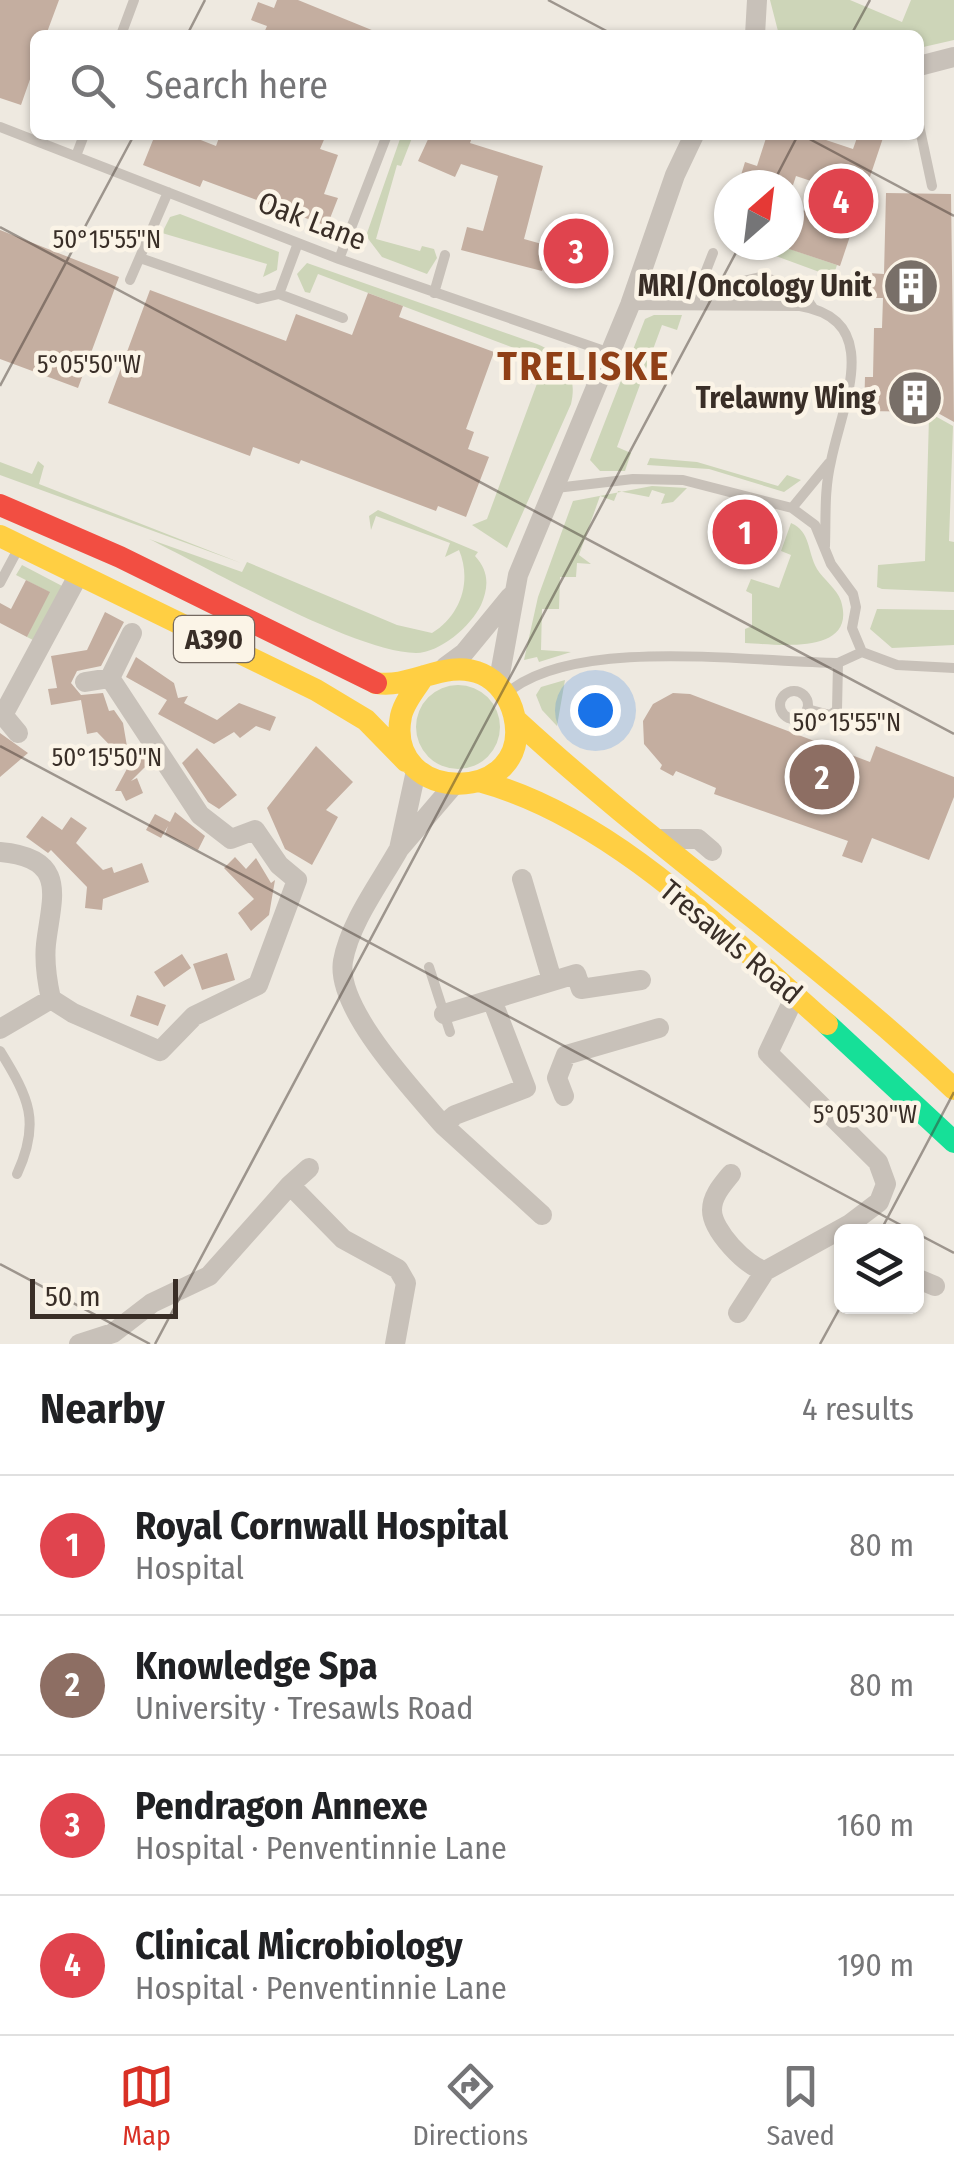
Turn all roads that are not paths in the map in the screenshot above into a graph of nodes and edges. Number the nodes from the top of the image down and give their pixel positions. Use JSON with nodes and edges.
{"nodes":[{"id":1,"x":134,"y":0,"type":"edge"},
{"id":2,"x":757,"y":0,"type":"edge"},
{"id":3,"x":123,"y":30,"type":"edge"},
{"id":4,"x":755,"y":30,"type":"edge"},
{"id":5,"x":954,"y":57,"type":"edge"},
{"id":6,"x":924,"y":65,"type":"edge"},
{"id":7,"x":0,"y":129,"type":"edge"},
{"id":8,"x":30,"y":140,"type":"edge"},
{"id":9,"x":31,"y":140,"type":"edge"},
{"id":10,"x":82,"y":140,"type":"edge"},
{"id":11,"x":385,"y":140,"type":"edge"},
{"id":12,"x":692,"y":140,"type":"edge"},
{"id":13,"x":922,"y":140,"type":"edge"},
{"id":14,"x":76,"y":156,"type":"junction"},
{"id":15,"x":932,"y":186,"type":"dead end"},
{"id":16,"x":168,"y":192,"type":"junction"},
{"id":17,"x":298,"y":244,"type":"junction"},
{"id":18,"x":714,"y":253,"type":"dead end"},
{"id":19,"x":445,"y":256,"type":"dead end"},
{"id":20,"x":339,"y":258,"type":"junction"},
{"id":21,"x":143,"y":259,"type":"junction"},
{"id":22,"x":130,"y":280,"type":"dead end"},
{"id":23,"x":434,"y":293,"type":"junction"},
{"id":24,"x":279,"y":294,"type":"junction"},
{"id":25,"x":693,"y":304,"type":"junction"},
{"id":26,"x":732,"y":304,"type":"junction"},
{"id":27,"x":630,"y":305,"type":"junction"},
{"id":28,"x":813,"y":308,"type":"junction"},
{"id":29,"x":343,"y":318,"type":"dead end"},
{"id":30,"x":610,"y":352,"type":"junction"},
{"id":31,"x":830,"y":462,"type":"junction"},
{"id":32,"x":555,"y":488,"type":"junction"},
{"id":33,"x":0,"y":505,"type":"edge"},
{"id":34,"x":792,"y":508,"type":"junction"},
{"id":35,"x":10,"y":541,"type":"edge"},
{"id":36,"x":824,"y":550,"type":"junction"},
{"id":37,"x":79,"y":574,"type":"junction"},
{"id":38,"x":0,"y":584,"type":"edge"},
{"id":39,"x":511,"y":596,"type":"junction"},
{"id":40,"x":132,"y":633,"type":"dead end"},
{"id":41,"x":862,"y":652,"type":"junction"},
{"id":42,"x":838,"y":663,"type":"junction"},
{"id":43,"x":954,"y":668,"type":"edge"},
{"id":44,"x":432,"y":673,"type":"junction"},
{"id":45,"x":110,"y":678,"type":"junction"},
{"id":46,"x":85,"y":682,"type":"dead end"},
{"id":47,"x":502,"y":690,"type":"junction"},
{"id":48,"x":808,"y":709,"type":"dead end"},
{"id":49,"x":2,"y":713,"type":"edge"},
{"id":50,"x":516,"y":720,"type":"junction"},
{"id":51,"x":18,"y":733,"type":"dead end"},
{"id":52,"x":414,"y":769,"type":"junction"},
{"id":53,"x":482,"y":782,"type":"junction"},
{"id":54,"x":452,"y":787,"type":"junction"},
{"id":55,"x":652,"y":838,"type":"junction"},
{"id":56,"x":399,"y":848,"type":"junction"},
{"id":57,"x":712,"y":851,"type":"dead end"},
{"id":58,"x":0,"y":852,"type":"edge"},
{"id":59,"x":522,"y":879,"type":"dead end"},
{"id":60,"x":429,"y":967,"type":"dead end"},
{"id":61,"x":552,"y":980,"type":"junction"},
{"id":62,"x":642,"y":980,"type":"dead end"},
{"id":63,"x":795,"y":996,"type":"junction"},
{"id":64,"x":51,"y":999,"type":"junction"},
{"id":65,"x":492,"y":1000,"type":"junction"},
{"id":66,"x":447,"y":1023,"type":"joint"},
{"id":67,"x":659,"y":1028,"type":"dead end"},
{"id":68,"x":0,"y":1029,"type":"edge"},
{"id":69,"x":0,"y":1051,"type":"edge"},
{"id":70,"x":526,"y":1088,"type":"junction"},
{"id":71,"x":954,"y":1088,"type":"edge"},
{"id":72,"x":443,"y":1125,"type":"junction"},
{"id":73,"x":954,"y":1142,"type":"edge"},
{"id":74,"x":309,"y":1168,"type":"dead end"},
{"id":75,"x":17,"y":1174,"type":"dead end"},
{"id":76,"x":730,"y":1174,"type":"dead end"},
{"id":77,"x":290,"y":1185,"type":"junction"},
{"id":78,"x":542,"y":1215,"type":"dead end"},
{"id":79,"x":858,"y":1224,"type":"edge"},
{"id":80,"x":834,"y":1238,"type":"edge"},
{"id":81,"x":765,"y":1271,"type":"junction"},
{"id":82,"x":738,"y":1313,"type":"dead end"},
{"id":83,"x":79,"y":1344,"type":"edge"},
{"id":84,"x":395,"y":1344,"type":"edge"}],
"edges":[{"from":1,"to":3,"type":"lane"},
{"from":2,"to":4,"type":"street"},
{"from":5,"to":6,"type":"street"},
{"from":7,"to":8,"type":"lane","name":"Oak Lane"},
{"from":9,"to":14,"type":"lane","name":"Oak Lane"},
{"from":10,"to":14,"type":"lane"},
{"from":11,"to":20,"type":"lane"},
{"from":12,"to":27,"type":"street"},
{"from":13,"to":15,"type":"lane"},
{"from":14,"to":16,"type":"lane","name":"Oak Lane"},
{"from":16,"to":17,"type":"lane","name":"Oak Lane"},
{"from":16,"to":21,"type":"lane"},
{"from":17,"to":20,"type":"lane","name":"Oak Lane"},
{"from":17,"to":24,"type":"lane"},
{"from":18,"to":25,"type":"lane"},
{"from":19,"to":23,"type":"lane"},
{"from":20,"to":23,"type":"lane","name":"Oak Lane"},
{"from":21,"to":22,"type":"lane"},
{"from":21,"to":24,"type":"lane"},
{"from":23,"to":30,"type":"lane","name":"Oak Lane"},
{"from":24,"to":29,"type":"lane"},
{"from":25,"to":26,"type":"lane"},
{"from":25,"to":27,"type":"lane"},
{"from":26,"to":28,"type":"lane"},
{"from":26,"to":28,"type":"lane"},
{"from":27,"to":30,"type":"street"},
{"from":28,"to":31,"type":"lane"},
{"from":30,"to":32,"type":"street"},
{"from":31,"to":34,"type":"lane"},
{"from":31,"to":36,"type":"lane"},
{"from":32,"to":34,"type":"lane"},
{"from":32,"to":39,"type":"street"},
{"from":33,"to":44,"type":"highway","number":"A390"},
{"from":34,"to":36,"type":"lane"},
{"from":35,"to":37,"type":"highway","number":"A390"},
{"from":35,"to":38,"type":"lane"},
{"from":36,"to":41,"type":"lane"},
{"from":37,"to":49,"type":"street"},
{"from":37,"to":52,"type":"highway","number":"A390"},
{"from":39,"to":44,"type":"street"},
{"from":39,"to":47,"type":"street"},
{"from":40,"to":45,"type":"street"},
{"from":41,"to":42,"type":"lane"},
{"from":41,"to":43,"type":"lane"},
{"from":42,"to":47,"type":"lane"},
{"from":42,"to":48,"type":"lane"},
{"from":44,"to":47,"type":"highway","number":"A390"},
{"from":44,"to":52,"type":"highway"},
{"from":45,"to":46,"type":"street"},
{"from":45,"to":64,"type":"street"},
{"from":47,"to":50,"type":"highway"},
{"from":49,"to":51,"type":"street"},
{"from":50,"to":53,"type":"highway"},
{"from":50,"to":55,"type":"highway","name":"Tresawls Road"},
{"from":52,"to":54,"type":"highway","number":"A390"},
{"from":52,"to":56,"type":"street"},
{"from":53,"to":54,"type":"highway"},
{"from":53,"to":63,"type":"highway","name":"Tresawls Road"},
{"from":54,"to":56,"type":"street"},
{"from":55,"to":57,"type":"street"},
{"from":55,"to":71,"type":"highway","name":"Tresawls Road"},
{"from":56,"to":72,"type":"street"},
{"from":58,"to":64,"type":"street"},
{"from":59,"to":61,"type":"street"},
{"from":60,"to":66,"type":"lane"},
{"from":61,"to":62,"type":"street"},
{"from":61,"to":65,"type":"street"},
{"from":63,"to":73,"type":"highway","name":"Tresawls Road"},
{"from":63,"to":79,"type":"street"},
{"from":64,"to":68,"type":"street"},
{"from":65,"to":66,"type":"street"},
{"from":65,"to":70,"type":"street"},
{"from":67,"to":70,"type":"street"},
{"from":69,"to":75,"type":"lane"},
{"from":70,"to":72,"type":"street"},
{"from":72,"to":78,"type":"street"},
{"from":74,"to":77,"type":"street"},
{"from":76,"to":81,"type":"street"},
{"from":77,"to":83,"type":"street"},
{"from":77,"to":84,"type":"street"},
{"from":80,"to":81,"type":"street"},
{"from":81,"to":82,"type":"street"}]}
